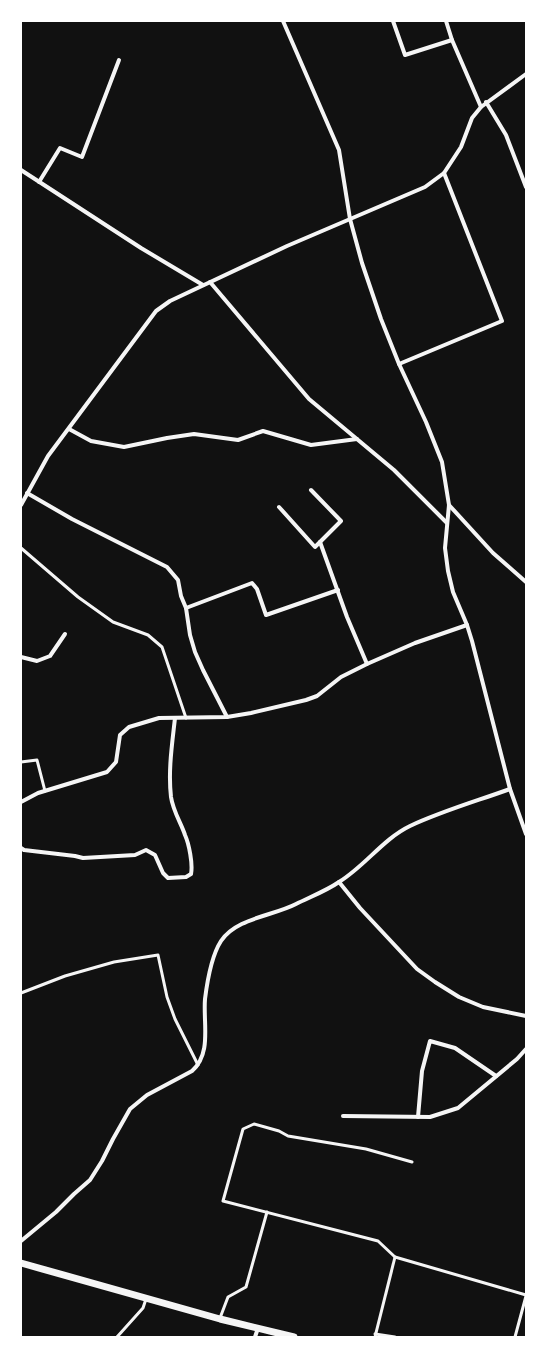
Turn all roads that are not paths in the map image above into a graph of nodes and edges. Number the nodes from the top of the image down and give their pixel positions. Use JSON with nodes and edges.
{"nodes":[{"id":1,"x":283,"y":21,"type":"edge"},
{"id":2,"x":392,"y":21,"type":"edge"},
{"id":3,"x":446,"y":21,"type":"edge"},
{"id":4,"x":452,"y":40,"type":"junction"},
{"id":5,"x":119,"y":60,"type":"dead end"},
{"id":6,"x":526,"y":74,"type":"edge"},
{"id":7,"x":486,"y":102,"type":"junction"},
{"id":8,"x":481,"y":107,"type":"junction"},
{"id":9,"x":21,"y":170,"type":"edge"},
{"id":10,"x":444,"y":173,"type":"junction"},
{"id":11,"x":39,"y":182,"type":"junction"},
{"id":12,"x":526,"y":187,"type":"edge"},
{"id":13,"x":350,"y":219,"type":"junction"},
{"id":14,"x":210,"y":282,"type":"junction"},
{"id":15,"x":203,"y":285,"type":"junction"},
{"id":16,"x":399,"y":364,"type":"junction"},
{"id":17,"x":69,"y":429,"type":"junction"},
{"id":18,"x":357,"y":439,"type":"junction"},
{"id":19,"x":311,"y":490,"type":"dead end"},
{"id":20,"x":27,"y":493,"type":"junction"},
{"id":21,"x":21,"y":504,"type":"edge"},
{"id":22,"x":449,"y":505,"type":"junction"},
{"id":23,"x":279,"y":507,"type":"dead end"},
{"id":24,"x":447,"y":523,"type":"junction"},
{"id":25,"x":320,"y":542,"type":"junction"},
{"id":26,"x":21,"y":548,"type":"edge"},
{"id":27,"x":526,"y":582,"type":"edge"},
{"id":28,"x":338,"y":590,"type":"junction"},
{"id":29,"x":186,"y":608,"type":"junction"},
{"id":30,"x":467,"y":626,"type":"junction"},
{"id":31,"x":65,"y":634,"type":"dead end"},
{"id":32,"x":21,"y":657,"type":"edge"},
{"id":33,"x":367,"y":664,"type":"junction"},
{"id":34,"x":227,"y":717,"type":"junction"},
{"id":35,"x":175,"y":718,"type":"junction"},
{"id":36,"x":186,"y":718,"type":"junction"},
{"id":37,"x":21,"y":762,"type":"edge"},
{"id":38,"x":510,"y":789,"type":"junction"},
{"id":39,"x":45,"y":791,"type":"junction"},
{"id":40,"x":21,"y":802,"type":"edge"},
{"id":41,"x":526,"y":834,"type":"edge"},
{"id":42,"x":21,"y":848,"type":"edge"},
{"id":43,"x":340,"y":882,"type":"junction"},
{"id":44,"x":21,"y":993,"type":"edge"},
{"id":45,"x":526,"y":1016,"type":"edge"},
{"id":46,"x":526,"y":1049,"type":"edge"},
{"id":47,"x":198,"y":1066,"type":"junction"},
{"id":48,"x":496,"y":1076,"type":"junction"},
{"id":49,"x":343,"y":1116,"type":"dead end"},
{"id":50,"x":418,"y":1117,"type":"junction"},
{"id":51,"x":412,"y":1162,"type":"dead end"},
{"id":52,"x":267,"y":1212,"type":"junction"},
{"id":53,"x":21,"y":1241,"type":"edge"},
{"id":54,"x":395,"y":1256,"type":"junction"},
{"id":55,"x":21,"y":1263,"type":"edge"},
{"id":56,"x":526,"y":1296,"type":"edge"},
{"id":57,"x":146,"y":1298,"type":"junction"},
{"id":58,"x":220,"y":1319,"type":"junction"},
{"id":59,"x":258,"y":1328,"type":"junction"},
{"id":60,"x":375,"y":1336,"type":"edge"},
{"id":61,"x":117,"y":1337,"type":"edge"},
{"id":62,"x":255,"y":1337,"type":"edge"},
{"id":63,"x":294,"y":1337,"type":"edge"},
{"id":64,"x":395,"y":1337,"type":"edge"},
{"id":65,"x":515,"y":1337,"type":"edge"}],
"edges":[{"from":1,"to":13,"type":"street"},
{"from":2,"to":4,"type":"street"},
{"from":3,"to":4,"type":"street"},
{"from":4,"to":8,"type":"street"},
{"from":5,"to":11,"type":"street"},
{"from":6,"to":7,"type":"street"},
{"from":7,"to":8,"type":"street"},
{"from":7,"to":12,"type":"street"},
{"from":8,"to":10,"type":"street"},
{"from":9,"to":11,"type":"street"},
{"from":10,"to":13,"type":"street"},
{"from":10,"to":16,"type":"street"},
{"from":11,"to":15,"type":"street"},
{"from":13,"to":14,"type":"street"},
{"from":13,"to":16,"type":"street"},
{"from":14,"to":15,"type":"street"},
{"from":14,"to":18,"type":"street"},
{"from":15,"to":17,"type":"street"},
{"from":16,"to":22,"type":"street"},
{"from":17,"to":18,"type":"street"},
{"from":17,"to":20,"type":"street"},
{"from":18,"to":24,"type":"street"},
{"from":19,"to":25,"type":"street"},
{"from":20,"to":21,"type":"street"},
{"from":20,"to":29,"type":"street"},
{"from":22,"to":24,"type":"street"},
{"from":22,"to":27,"type":"street"},
{"from":23,"to":25,"type":"street"},
{"from":24,"to":30,"type":"street"},
{"from":25,"to":28,"type":"street"},
{"from":26,"to":36,"type":"lane"},
{"from":28,"to":29,"type":"street"},
{"from":28,"to":33,"type":"street"},
{"from":29,"to":34,"type":"street"},
{"from":30,"to":33,"type":"street"},
{"from":30,"to":38,"type":"street"},
{"from":31,"to":32,"type":"street"},
{"from":33,"to":34,"type":"street"},
{"from":34,"to":36,"type":"street"},
{"from":35,"to":36,"type":"street"},
{"from":35,"to":39,"type":"street"},
{"from":35,"to":42,"type":"street"},
{"from":37,"to":39,"type":"lane"},
{"from":38,"to":41,"type":"street"},
{"from":38,"to":43,"type":"street"},
{"from":39,"to":40,"type":"street"},
{"from":43,"to":45,"type":"street"},
{"from":43,"to":47,"type":"street"},
{"from":44,"to":47,"type":"lane"},
{"from":46,"to":48,"type":"street"},
{"from":47,"to":53,"type":"street"},
{"from":48,"to":50,"type":"street"},
{"from":48,"to":50,"type":"street"},
{"from":49,"to":50,"type":"street"},
{"from":51,"to":52,"type":"lane"},
{"from":52,"to":54,"type":"lane"},
{"from":52,"to":58,"type":"lane"},
{"from":54,"to":56,"type":"lane"},
{"from":54,"to":60,"type":"lane"},
{"from":55,"to":57,"type":"street"},
{"from":56,"to":65,"type":"lane"},
{"from":57,"to":58,"type":"street"},
{"from":57,"to":61,"type":"lane"},
{"from":58,"to":59,"type":"street"},
{"from":59,"to":62,"type":"street"},
{"from":59,"to":63,"type":"street"},
{"from":60,"to":64,"type":"lane"}]}
